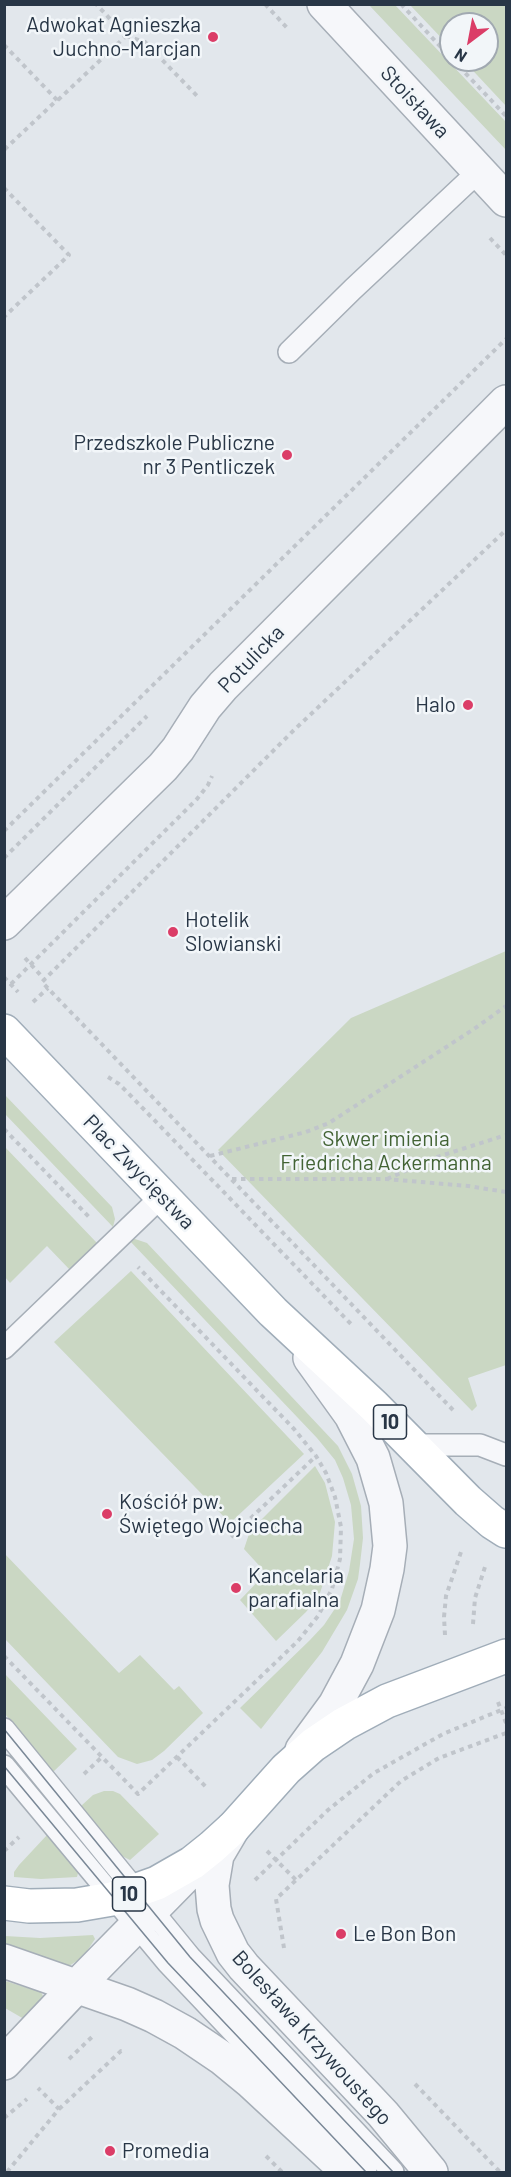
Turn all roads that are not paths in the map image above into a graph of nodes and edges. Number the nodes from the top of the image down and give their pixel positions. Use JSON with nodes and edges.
{"nodes":[{"id":1,"x":324,"y":4,"type":"edge"},
{"id":2,"x":478,"y":171,"type":"junction"},
{"id":3,"x":507,"y":200,"type":"edge"},
{"id":4,"x":289,"y":352,"type":"dead end"},
{"id":5,"x":507,"y":402,"type":"edge"},
{"id":6,"x":4,"y":923,"type":"edge"},
{"id":7,"x":4,"y":1031,"type":"edge"},
{"id":8,"x":162,"y":1196,"type":"junction"},
{"id":9,"x":273,"y":1312,"type":"junction"},
{"id":10,"x":4,"y":1348,"type":"edge"},
{"id":11,"x":414,"y":1445,"type":"junction"},
{"id":12,"x":498,"y":1452,"type":"edge"},
{"id":13,"x":507,"y":1531,"type":"edge"},
{"id":14,"x":507,"y":1656,"type":"edge"},
{"id":15,"x":4,"y":1729,"type":"edge"},
{"id":16,"x":4,"y":1766,"type":"edge"},
{"id":17,"x":286,"y":1769,"type":"junction"},
{"id":18,"x":234,"y":1827,"type":"junction"},
{"id":19,"x":4,"y":1903,"type":"edge"},
{"id":20,"x":134,"y":1907,"type":"junction"},
{"id":21,"x":4,"y":1961,"type":"edge"},
{"id":22,"x":76,"y":1987,"type":"junction"},
{"id":23,"x":6,"y":2061,"type":"edge"},
{"id":24,"x":348,"y":2172,"type":"edge"},
{"id":25,"x":366,"y":2172,"type":"edge"},
{"id":26,"x":393,"y":2172,"type":"edge"},
{"id":27,"x":431,"y":2172,"type":"edge"}],
"edges":[{"from":1,"to":2,"type":"street","name":"Stoisława"},
{"from":2,"to":3,"type":"street","name":"Stoisława"},
{"from":2,"to":4,"type":"lane"},
{"from":5,"to":6,"type":"street","name":"Potulicka"},
{"from":7,"to":8,"type":"main road","name":"Plac Zwycięstwa","number":"10"},
{"from":8,"to":9,"type":"main road","name":"Plac Zwycięstwa","number":"10"},
{"from":8,"to":10,"type":"lane"},
{"from":9,"to":11,"type":"main road","name":"Plac Zwycięstwa","number":"10"},
{"from":9,"to":17,"type":"street","name":"Plac Zwycięstwa"},
{"from":11,"to":12,"type":"lane"},
{"from":11,"to":13,"type":"main road","name":"Plac Zwycięstwa","number":"10"},
{"from":14,"to":17,"type":"main road","name":"Plac Zwycięstwa","number":"10"},
{"from":15,"to":20,"type":"lane"},
{"from":16,"to":20,"type":"lane"},
{"from":17,"to":18,"type":"main road","name":"Plac Zwycięstwa","number":"10"},
{"from":18,"to":20,"type":"main road","name":"Plac Zwycięstwa","number":"10"},
{"from":18,"to":27,"type":"street","name":"Bolesława Krzywoustego"},
{"from":19,"to":20,"type":"main road","name":"Plac Zwycięstwa","number":"10"},
{"from":20,"to":22,"type":"street","name":"Plac Zwycięstwa"},
{"from":20,"to":25,"type":"lane"},
{"from":20,"to":26,"type":"lane"},
{"from":21,"to":22,"type":"street"},
{"from":22,"to":23,"type":"street","name":"Plac Zwycięstwa"},
{"from":22,"to":24,"type":"street"}]}
